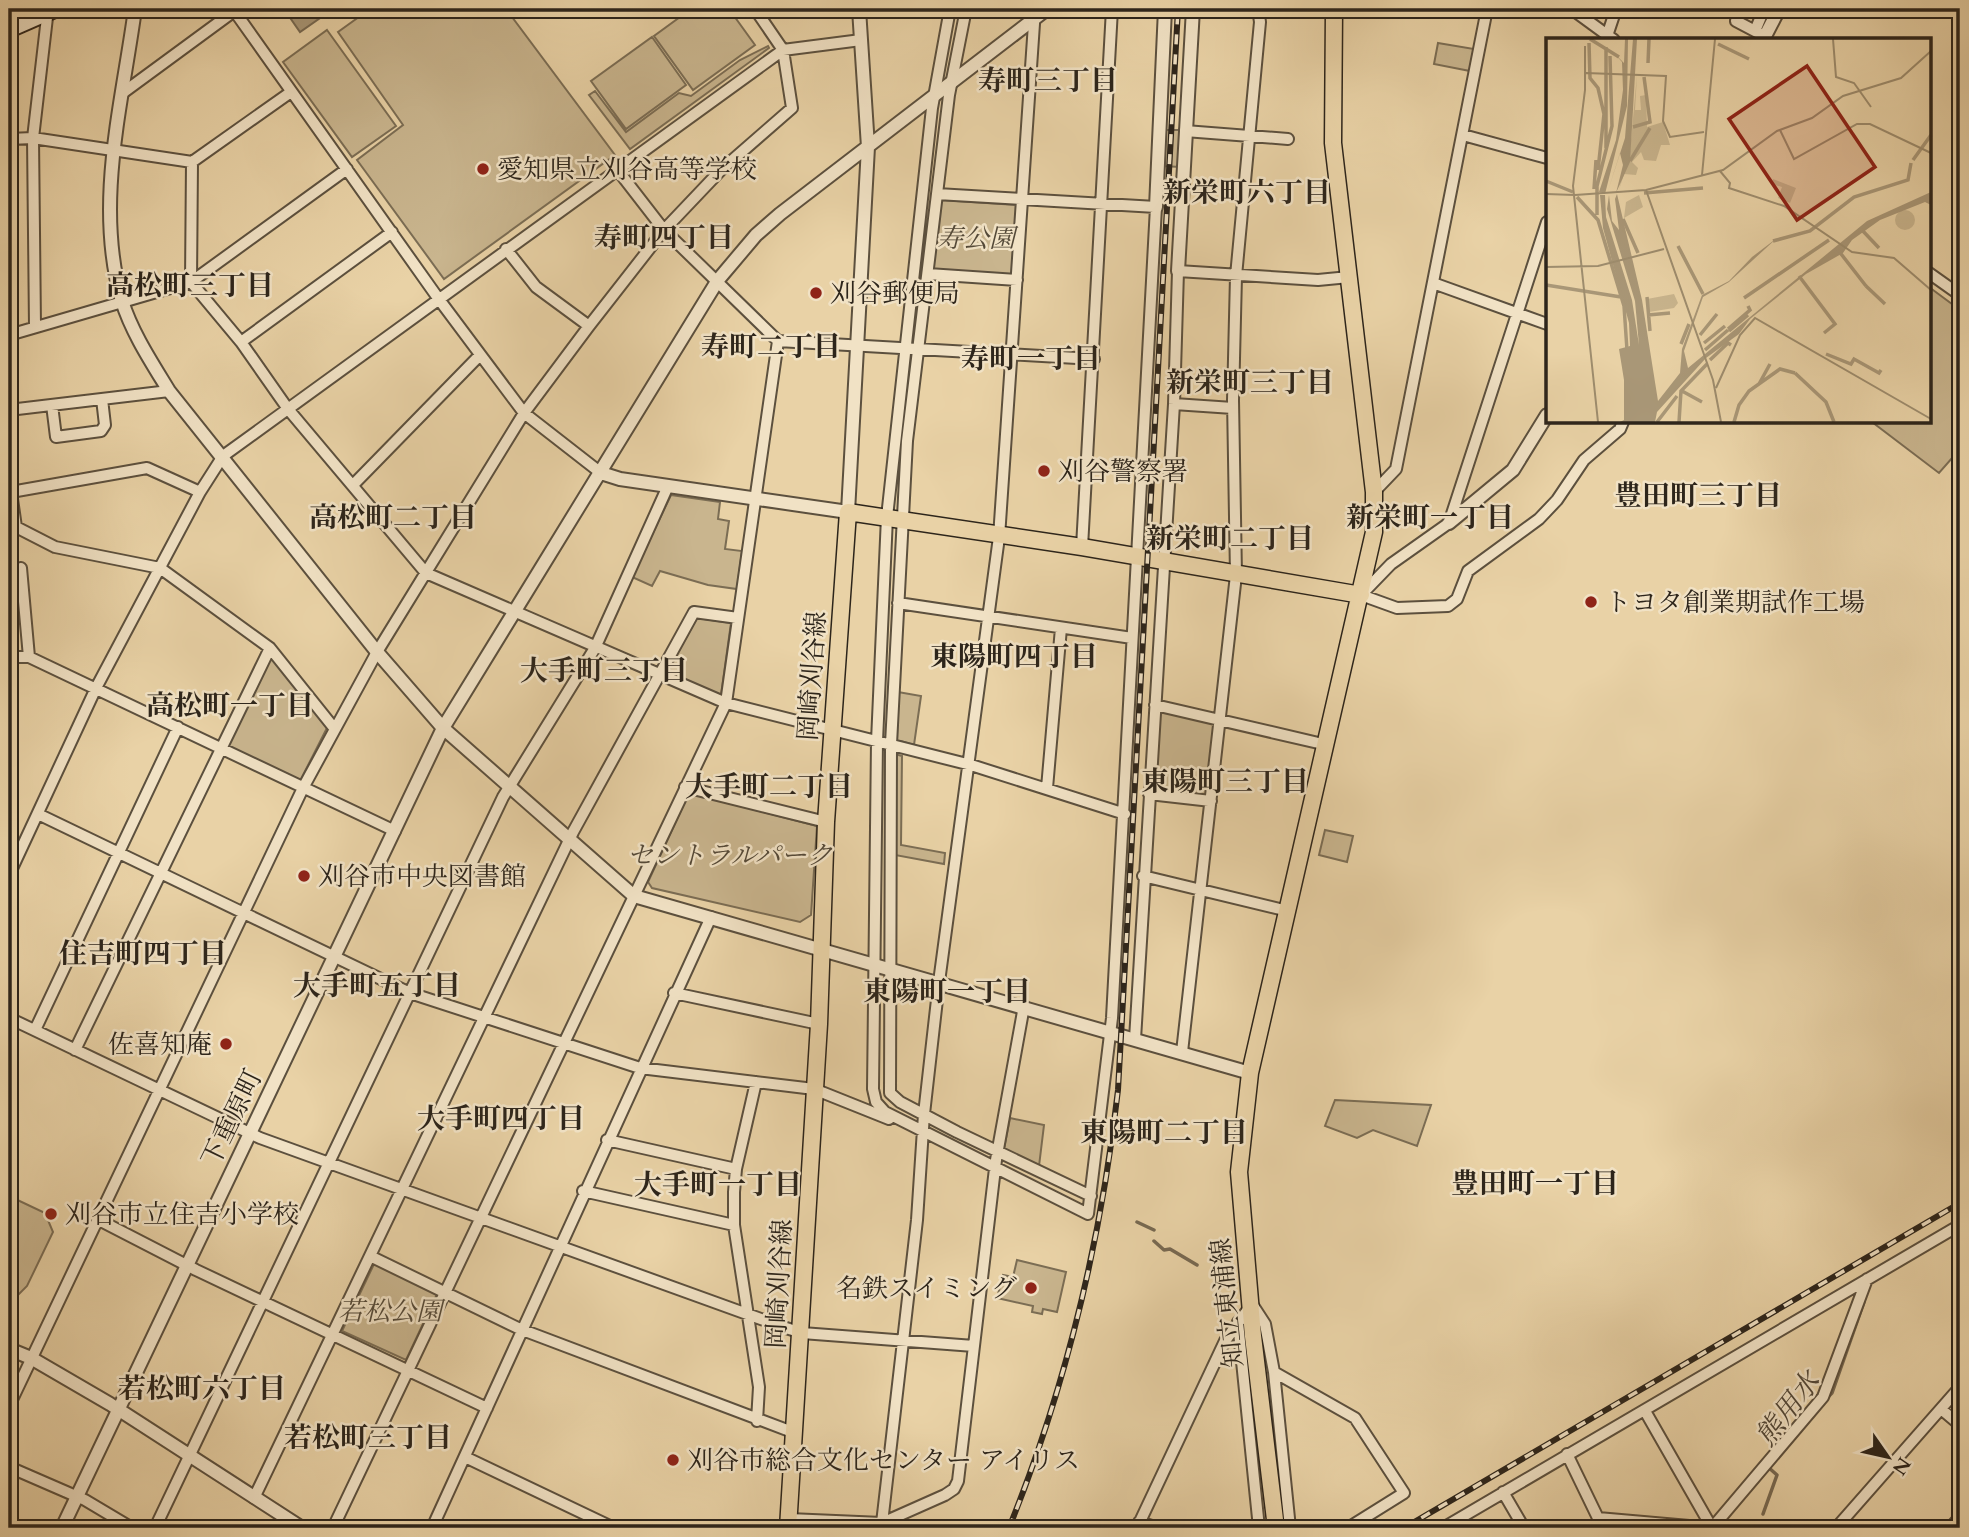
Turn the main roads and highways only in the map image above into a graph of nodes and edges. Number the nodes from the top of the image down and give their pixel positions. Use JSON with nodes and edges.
{"nodes":[{"id":1,"x":1334,"y":9,"type":"edge"},
{"id":2,"x":51,"y":10,"type":"edge"},
{"id":3,"x":9,"y":30,"type":"edge"},
{"id":4,"x":1360,"y":594,"type":"junction"},
{"id":5,"x":789,"y":1523,"type":"edge"},
{"id":6,"x":1276,"y":1528,"type":"edge"}],
"edges":[{"from":1,"to":4,"type":"main road"},
{"from":2,"to":3,"type":"main road"},
{"from":4,"to":5,"type":"main road","name":"岡崎刈谷線"},
{"from":4,"to":6,"type":"main road","name":"知立東浦線"}]}
